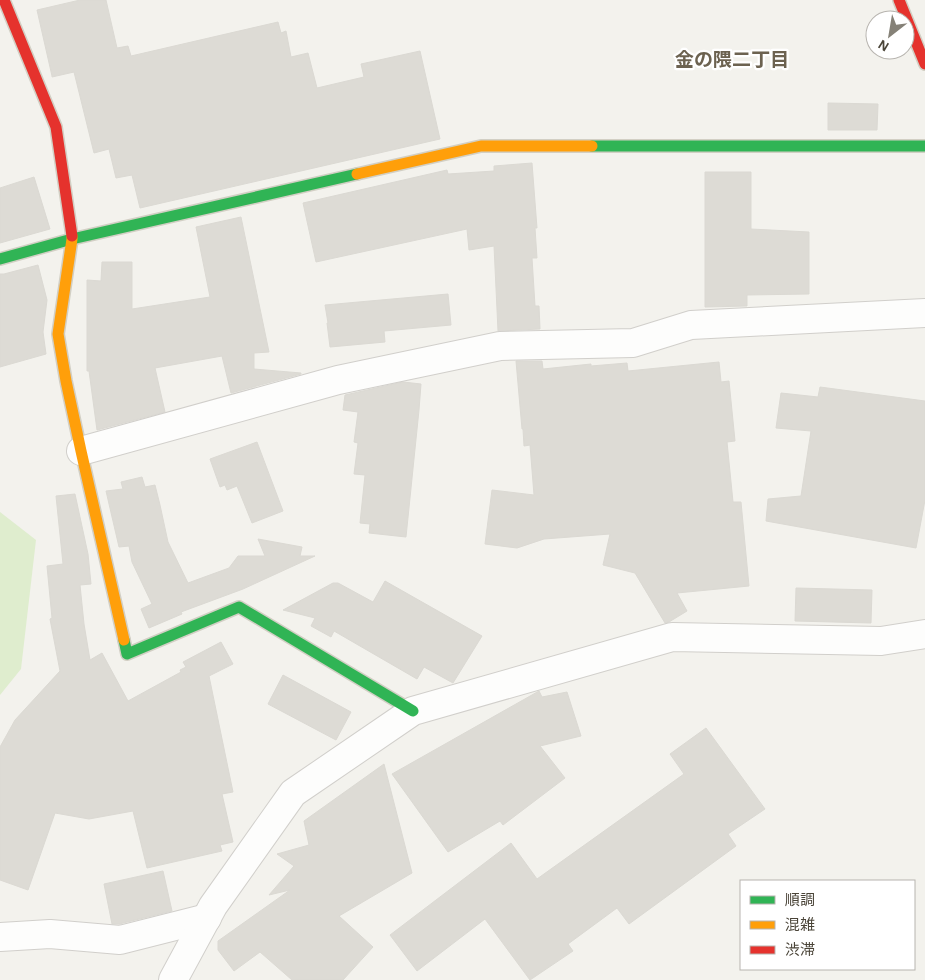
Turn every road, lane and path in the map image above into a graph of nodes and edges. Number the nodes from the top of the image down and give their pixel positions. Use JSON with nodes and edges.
{"nodes":[{"id":1,"x":4,"y":0,"type":"edge"},
{"id":2,"x":899,"y":0,"type":"edge"},
{"id":3,"x":925,"y":64,"type":"edge"},
{"id":4,"x":925,"y":146,"type":"edge"},
{"id":5,"x":72,"y":239,"type":"junction"},
{"id":6,"x":0,"y":259,"type":"edge"},
{"id":7,"x":925,"y":313,"type":"edge"},
{"id":8,"x":81,"y":451,"type":"junction"},
{"id":9,"x":925,"y":634,"type":"edge"},
{"id":10,"x":413,"y":711,"type":"junction"},
{"id":11,"x":207,"y":918,"type":"junction"},
{"id":12,"x":0,"y":937,"type":"edge"},
{"id":13,"x":174,"y":980,"type":"edge"}],
"edges":[{"from":1,"to":5,"type":"street"},
{"from":2,"to":3,"type":"street"},
{"from":4,"to":5,"type":"street"},
{"from":5,"to":6,"type":"street"},
{"from":5,"to":8,"type":"street"},
{"from":7,"to":8,"type":"street"},
{"from":8,"to":10,"type":"street"},
{"from":9,"to":10,"type":"street"},
{"from":10,"to":11,"type":"street"},
{"from":11,"to":12,"type":"street"},
{"from":11,"to":13,"type":"street"}]}
